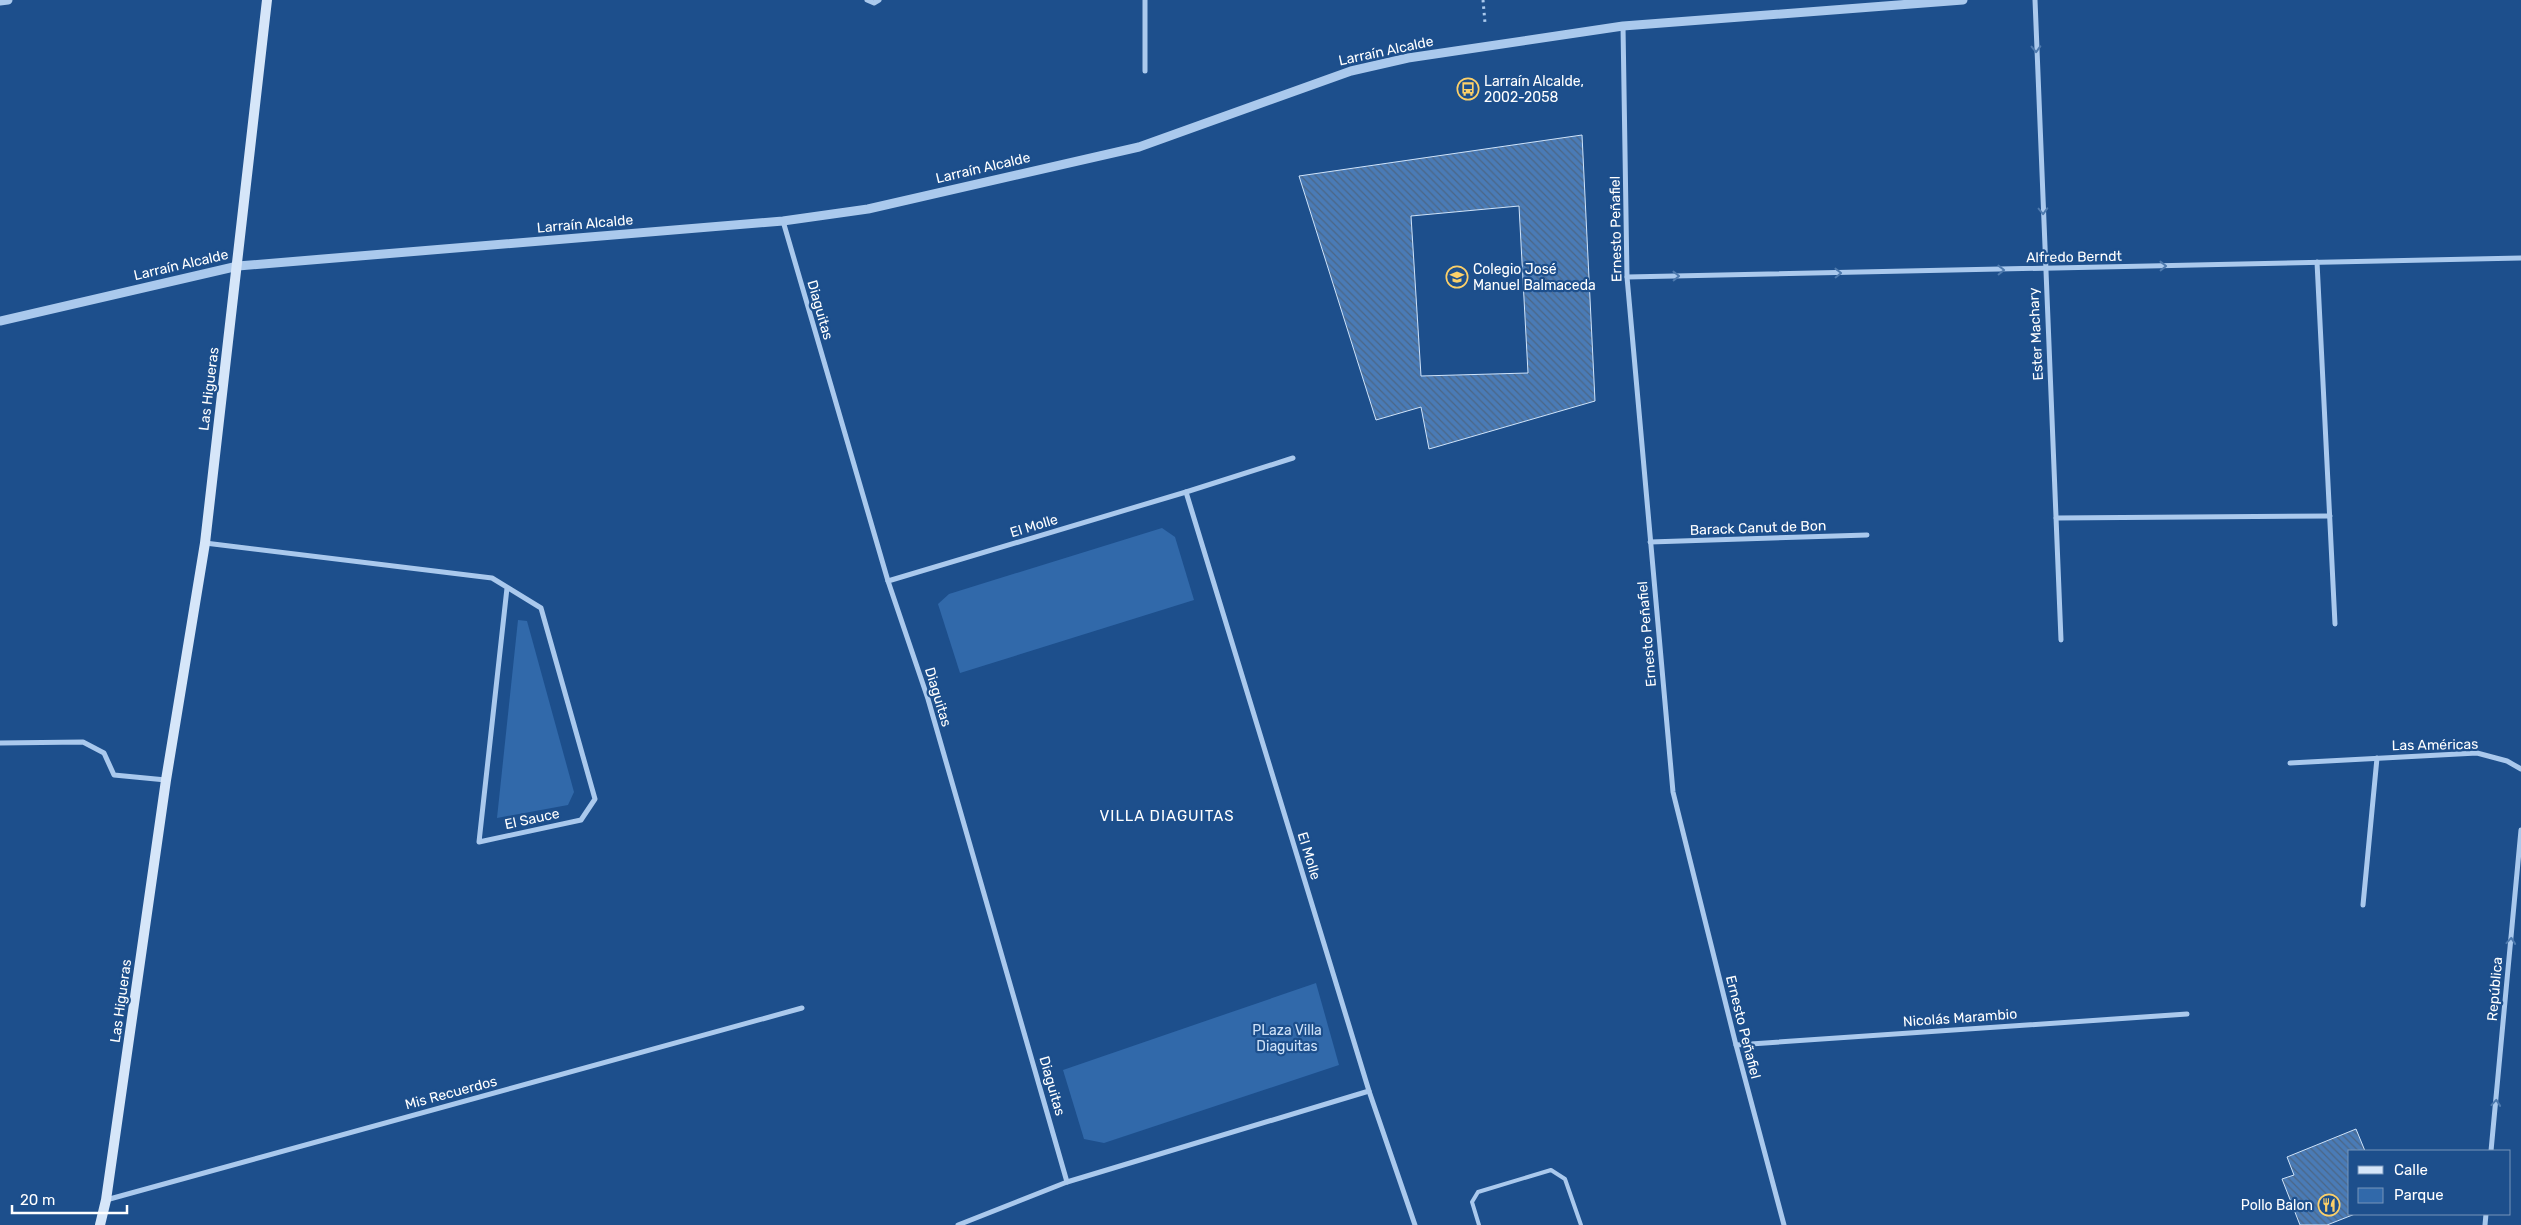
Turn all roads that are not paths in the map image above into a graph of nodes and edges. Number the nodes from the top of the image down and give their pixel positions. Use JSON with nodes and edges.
{"nodes":[{"id":1,"x":8,"y":0,"type":"edge"},
{"id":2,"x":267,"y":0,"type":"edge"},
{"id":3,"x":868,"y":0,"type":"edge"},
{"id":4,"x":879,"y":0,"type":"edge"},
{"id":5,"x":1145,"y":0,"type":"edge"},
{"id":6,"x":1963,"y":0,"type":"edge"},
{"id":7,"x":2035,"y":0,"type":"edge"},
{"id":8,"x":0,"y":1,"type":"edge"},
{"id":9,"x":1623,"y":26,"type":"junction"},
{"id":10,"x":1145,"y":71,"type":"dead end"},
{"id":11,"x":782,"y":221,"type":"junction"},
{"id":12,"x":2521,"y":258,"type":"edge"},
{"id":13,"x":2317,"y":262,"type":"junction"},
{"id":14,"x":238,"y":266,"type":"junction"},
{"id":15,"x":2045,"y":269,"type":"junction"},
{"id":16,"x":1627,"y":277,"type":"junction"},
{"id":17,"x":0,"y":321,"type":"edge"},
{"id":18,"x":1293,"y":458,"type":"dead end"},
{"id":19,"x":1186,"y":492,"type":"junction"},
{"id":20,"x":2330,"y":516,"type":"junction"},
{"id":21,"x":2056,"y":518,"type":"junction"},
{"id":22,"x":1867,"y":535,"type":"dead end"},
{"id":23,"x":1650,"y":542,"type":"junction"},
{"id":24,"x":205,"y":543,"type":"junction"},
{"id":25,"x":888,"y":581,"type":"junction"},
{"id":26,"x":507,"y":588,"type":"junction"},
{"id":27,"x":2335,"y":624,"type":"dead end"},
{"id":28,"x":2061,"y":640,"type":"dead end"},
{"id":29,"x":0,"y":743,"type":"edge"},
{"id":30,"x":2376,"y":758,"type":"junction"},
{"id":31,"x":2290,"y":763,"type":"dead end"},
{"id":32,"x":2521,"y":769,"type":"edge"},
{"id":33,"x":166,"y":780,"type":"junction"},
{"id":34,"x":2521,"y":830,"type":"edge"},
{"id":35,"x":2363,"y":905,"type":"dead end"},
{"id":36,"x":802,"y":1008,"type":"dead end"},
{"id":37,"x":2187,"y":1014,"type":"dead end"},
{"id":38,"x":1736,"y":1045,"type":"junction"},
{"id":39,"x":1368,"y":1092,"type":"junction"},
{"id":40,"x":2492,"y":1150,"type":"edge"},
{"id":41,"x":1067,"y":1182,"type":"junction"},
{"id":42,"x":106,"y":1200,"type":"junction"},
{"id":43,"x":100,"y":1225,"type":"edge"},
{"id":44,"x":958,"y":1225,"type":"edge"},
{"id":45,"x":1415,"y":1225,"type":"edge"},
{"id":46,"x":1479,"y":1225,"type":"edge"},
{"id":47,"x":1581,"y":1225,"type":"edge"},
{"id":48,"x":1784,"y":1225,"type":"edge"}],
"edges":[{"from":1,"to":8,"type":"street"},
{"from":2,"to":14,"type":"main road","name":"Las Higueras"},
{"from":3,"to":4,"type":"street"},
{"from":5,"to":10,"type":"street"},
{"from":6,"to":9,"type":"street","name":"Larraín Alcalde"},
{"from":7,"to":15,"type":"street","name":"Ester Machary","one_way":true},
{"from":9,"to":11,"type":"street","name":"Larraín Alcalde"},
{"from":9,"to":16,"type":"street","name":"Ernesto Peñafiel"},
{"from":11,"to":14,"type":"street","name":"Larraín Alcalde"},
{"from":11,"to":25,"type":"street","name":"Diaguitas"},
{"from":12,"to":13,"type":"street","name":"Alfredo Berndt"},
{"from":15,"to":13,"type":"street","name":"Alfredo Berndt","one_way":true},
{"from":13,"to":20,"type":"street"},
{"from":14,"to":17,"type":"street","name":"Larraín Alcalde"},
{"from":14,"to":24,"type":"main road","name":"Las Higueras"},
{"from":16,"to":15,"type":"street","name":"Alfredo Berndt","one_way":true},
{"from":15,"to":21,"type":"street","name":"Ester Machary"},
{"from":16,"to":23,"type":"street","name":"Ernesto Peñafiel"},
{"from":18,"to":19,"type":"street","name":"El Molle"},
{"from":19,"to":25,"type":"street","name":"El Molle"},
{"from":19,"to":39,"type":"street","name":"El Molle"},
{"from":20,"to":21,"type":"street"},
{"from":20,"to":27,"type":"street"},
{"from":21,"to":28,"type":"street","name":"Ester Machary"},
{"from":22,"to":23,"type":"street","name":"Barack Canut de Bon"},
{"from":23,"to":38,"type":"street","name":"Ernesto Peñafiel"},
{"from":24,"to":26,"type":"street","name":"El Sauce"},
{"from":24,"to":33,"type":"main road","name":"Las Higueras"},
{"from":25,"to":41,"type":"street","name":"Diaguitas"},
{"from":26,"to":26,"type":"street","name":"El Sauce"},
{"from":29,"to":33,"type":"street"},
{"from":30,"to":31,"type":"street","name":"Las Américas"},
{"from":30,"to":32,"type":"street","name":"Las Américas"},
{"from":30,"to":35,"type":"street","name":"Las Américas"},
{"from":33,"to":42,"type":"main road","name":"Las Higueras"},
{"from":40,"to":34,"type":"street","name":"República","one_way":true},
{"from":36,"to":42,"type":"street","name":"Mis Recuerdos"},
{"from":37,"to":38,"type":"street","name":"Nicolás Marambio"},
{"from":38,"to":48,"type":"street","name":"Ernesto Peñafiel"},
{"from":39,"to":41,"type":"street"},
{"from":39,"to":45,"type":"street","name":"El Molle"},
{"from":41,"to":44,"type":"street"},
{"from":42,"to":43,"type":"main road","name":"Las Higueras"},
{"from":46,"to":47,"type":"lane"}]}
